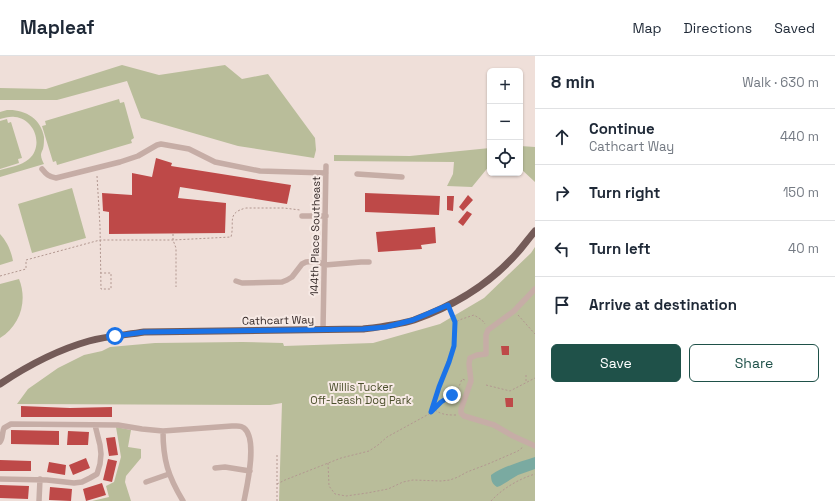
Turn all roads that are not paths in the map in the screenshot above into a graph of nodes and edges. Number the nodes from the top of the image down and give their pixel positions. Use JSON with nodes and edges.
{"nodes":[{"id":1,"x":326,"y":166,"type":"dead end"},
{"id":2,"x":42,"y":169,"type":"dead end"},
{"id":3,"x":326,"y":173,"type":"junction"},
{"id":4,"x":357,"y":174,"type":"dead end"},
{"id":5,"x":402,"y":177,"type":"dead end"},
{"id":6,"x":303,"y":214,"type":"road end"},
{"id":7,"x":326,"y":216,"type":"junction"},
{"id":8,"x":535,"y":231,"type":"edge"},
{"id":9,"x":369,"y":262,"type":"dead end"},
{"id":10,"x":325,"y":265,"type":"junction"},
{"id":11,"x":236,"y":281,"type":"dead end"},
{"id":12,"x":535,"y":289,"type":"edge"},
{"id":13,"x":323,"y":330,"type":"junction"},
{"id":14,"x":0,"y":384,"type":"edge"},
{"id":15,"x":95,"y":425,"type":"junction"},
{"id":16,"x":163,"y":431,"type":"junction"},
{"id":17,"x":0,"y":442,"type":"edge"},
{"id":18,"x":535,"y":446,"type":"edge"},
{"id":19,"x":216,"y":468,"type":"dead end"},
{"id":20,"x":250,"y":471,"type":"junction"},
{"id":21,"x":169,"y":474,"type":"junction"},
{"id":22,"x":0,"y":479,"type":"edge"},
{"id":23,"x":40,"y":479,"type":"junction"},
{"id":24,"x":146,"y":482,"type":"dead end"},
{"id":25,"x":40,"y":501,"type":"edge"},
{"id":26,"x":183,"y":501,"type":"edge"},
{"id":27,"x":244,"y":501,"type":"edge"}],
"edges":[{"from":1,"to":3,"type":"street","name":"144th Place Southeast"},
{"from":2,"to":3,"type":"street"},
{"from":3,"to":7,"type":"street","name":"144th Place Southeast"},
{"from":4,"to":5,"type":"street"},
{"from":6,"to":7,"type":"street"},
{"from":7,"to":10,"type":"street","name":"144th Place Southeast"},
{"from":8,"to":13,"type":"main road","name":"Cathcart Way"},
{"from":9,"to":10,"type":"street"},
{"from":10,"to":11,"type":"street"},
{"from":10,"to":13,"type":"street","name":"144th Place Southeast"},
{"from":12,"to":18,"type":"street"},
{"from":13,"to":14,"type":"main road","name":"Cathcart Way"},
{"from":15,"to":16,"type":"street"},
{"from":15,"to":17,"type":"street"},
{"from":15,"to":23,"type":"street"},
{"from":16,"to":20,"type":"street"},
{"from":16,"to":21,"type":"street"},
{"from":19,"to":20,"type":"street"},
{"from":20,"to":27,"type":"street"},
{"from":21,"to":24,"type":"street"},
{"from":21,"to":26,"type":"street"},
{"from":22,"to":23,"type":"street"},
{"from":23,"to":25,"type":"street"}]}
